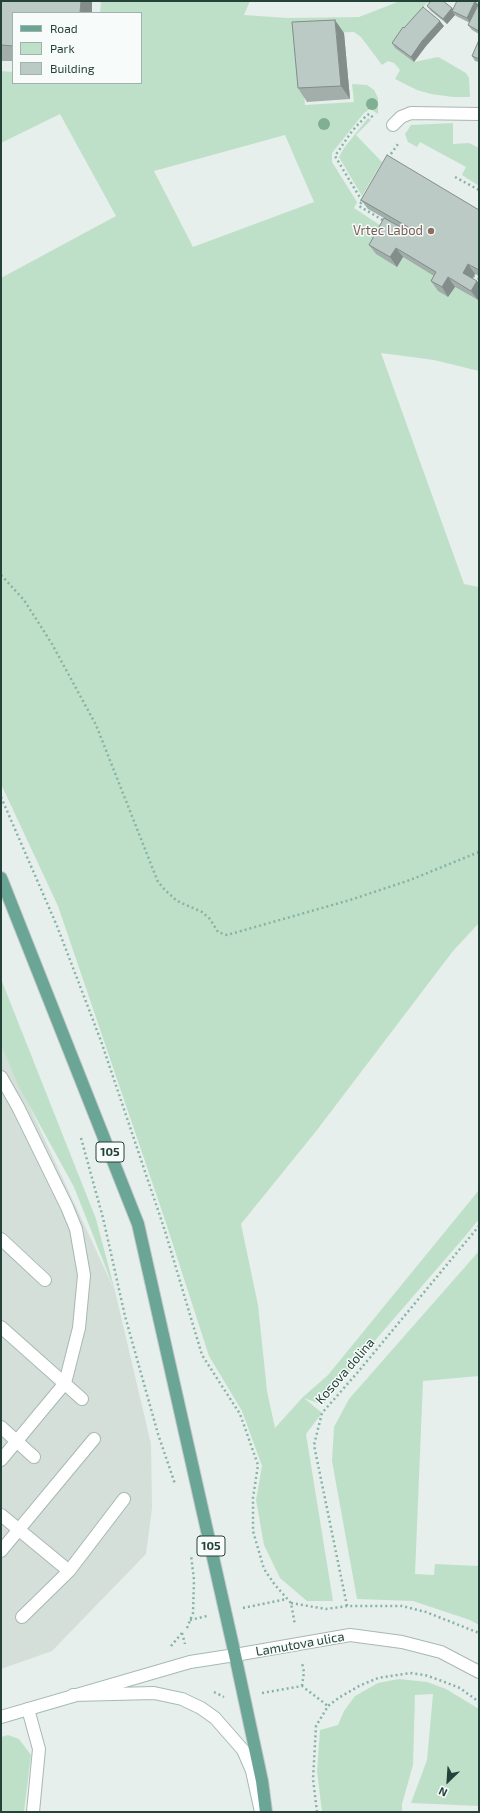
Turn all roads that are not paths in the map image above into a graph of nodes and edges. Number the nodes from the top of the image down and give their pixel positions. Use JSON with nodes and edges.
{"nodes":[{"id":1,"x":479,"y":114,"type":"edge"},
{"id":2,"x":393,"y":125,"type":"dead end"},
{"id":3,"x":1,"y":878,"type":"edge"},
{"id":4,"x":1,"y":1077,"type":"edge"},
{"id":5,"x":1,"y":1239,"type":"edge"},
{"id":6,"x":45,"y":1280,"type":"dead end"},
{"id":7,"x":1,"y":1327,"type":"edge"},
{"id":8,"x":65,"y":1383,"type":"junction"},
{"id":9,"x":82,"y":1399,"type":"dead end"},
{"id":10,"x":1,"y":1427,"type":"edge"},
{"id":11,"x":94,"y":1440,"type":"dead end"},
{"id":12,"x":17,"y":1442,"type":"junction"},
{"id":13,"x":34,"y":1457,"type":"dead end"},
{"id":14,"x":1,"y":1460,"type":"edge"},
{"id":15,"x":124,"y":1499,"type":"dead end"},
{"id":16,"x":1,"y":1515,"type":"edge"},
{"id":17,"x":19,"y":1530,"type":"junction"},
{"id":18,"x":1,"y":1551,"type":"edge"},
{"id":19,"x":69,"y":1571,"type":"junction"},
{"id":20,"x":22,"y":1617,"type":"dead end"},
{"id":21,"x":235,"y":1655,"type":"junction"},
{"id":22,"x":479,"y":1672,"type":"edge"},
{"id":23,"x":73,"y":1695,"type":"junction"},
{"id":24,"x":28,"y":1709,"type":"junction"},
{"id":25,"x":1,"y":1717,"type":"edge"},
{"id":26,"x":33,"y":1812,"type":"edge"},
{"id":27,"x":261,"y":1812,"type":"edge"},
{"id":28,"x":266,"y":1812,"type":"edge"}],
"edges":[{"from":1,"to":2,"type":"street"},
{"from":3,"to":21,"type":"main road","number":"105"},
{"from":4,"to":8,"type":"street"},
{"from":5,"to":6,"type":"street"},
{"from":7,"to":8,"type":"street"},
{"from":8,"to":9,"type":"street"},
{"from":8,"to":12,"type":"street"},
{"from":10,"to":12,"type":"street"},
{"from":11,"to":17,"type":"street"},
{"from":12,"to":13,"type":"street"},
{"from":12,"to":14,"type":"street"},
{"from":15,"to":19,"type":"street"},
{"from":16,"to":17,"type":"street"},
{"from":17,"to":18,"type":"street"},
{"from":17,"to":19,"type":"street"},
{"from":19,"to":20,"type":"street"},
{"from":21,"to":22,"type":"street","name":"Lamutova ulica"},
{"from":21,"to":23,"type":"street","name":"Lamutova ulica"},
{"from":21,"to":28,"type":"main road","number":"105"},
{"from":23,"to":24,"type":"street"},
{"from":23,"to":27,"type":"street"},
{"from":24,"to":25,"type":"street"},
{"from":24,"to":26,"type":"street"}]}
